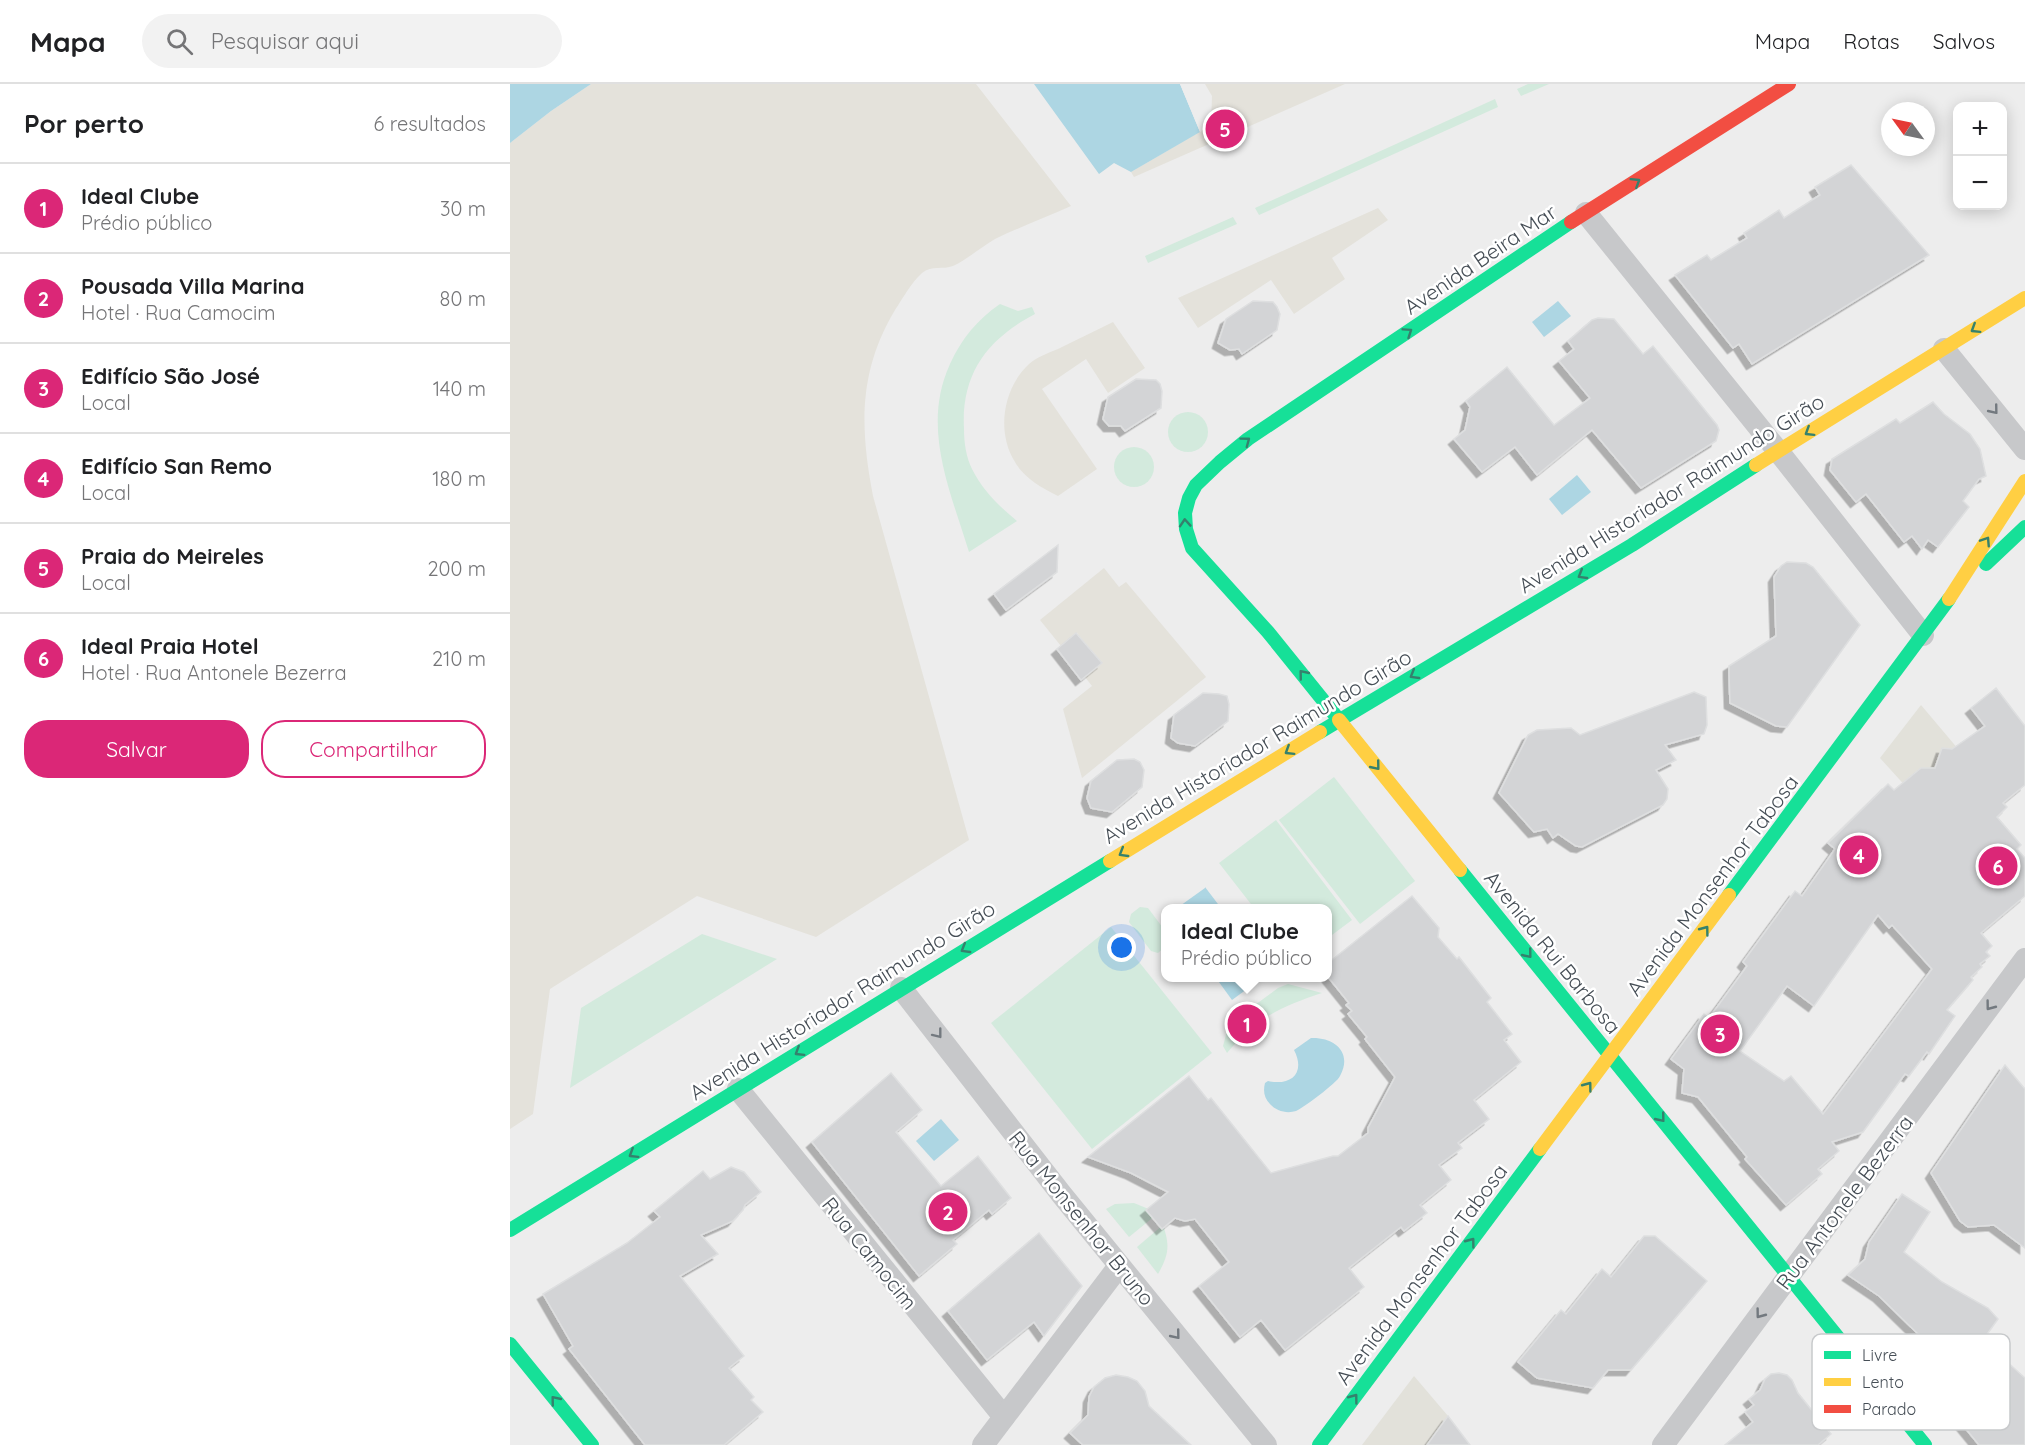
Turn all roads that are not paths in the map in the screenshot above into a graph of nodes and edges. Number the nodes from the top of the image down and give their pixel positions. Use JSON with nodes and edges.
{"nodes":[{"id":1,"x":1789,"y":84,"type":"edge"},
{"id":2,"x":1586,"y":213,"type":"junction"},
{"id":3,"x":2025,"y":298,"type":"edge"},
{"id":4,"x":1944,"y":349,"type":"junction"},
{"id":5,"x":2025,"y":449,"type":"edge"},
{"id":6,"x":1778,"y":451,"type":"junction"},
{"id":7,"x":1202,"y":479,"type":"joint"},
{"id":8,"x":2025,"y":481,"type":"edge"},
{"id":9,"x":2025,"y":527,"type":"edge"},
{"id":10,"x":1943,"y":608,"type":"junction"},
{"id":11,"x":1923,"y":635,"type":"junction"},
{"id":12,"x":1339,"y":720,"type":"junction"},
{"id":13,"x":2025,"y":959,"type":"edge"},
{"id":14,"x":901,"y":988,"type":"junction"},
{"id":15,"x":1611,"y":1056,"type":"junction"},
{"id":16,"x":738,"y":1089,"type":"junction"},
{"id":17,"x":510,"y":1230,"type":"edge"},
{"id":18,"x":1119,"y":1266,"type":"junction"},
{"id":19,"x":1789,"y":1275,"type":"junction"},
{"id":20,"x":1836,"y":1334,"type":"edge"},
{"id":21,"x":510,"y":1344,"type":"edge"},
{"id":22,"x":1004,"y":1417,"type":"junction"},
{"id":23,"x":1913,"y":1430,"type":"edge"},
{"id":24,"x":592,"y":1445,"type":"edge"},
{"id":25,"x":983,"y":1445,"type":"edge"},
{"id":26,"x":1266,"y":1445,"type":"edge"},
{"id":27,"x":1319,"y":1445,"type":"edge"},
{"id":28,"x":1663,"y":1445,"type":"edge"},
{"id":29,"x":1925,"y":1445,"type":"edge"}],
"edges":[{"from":2,"to":1,"type":"main road","name":"Avenida Beira Mar","one_way":true},
{"from":2,"to":6,"type":"street"},
{"from":7,"to":2,"type":"main road","name":"Avenida Beira Mar","one_way":true},
{"from":3,"to":4,"type":"main road","name":"Avenida Historiador Raimundo Girão","one_way":true},
{"from":4,"to":5,"type":"street","one_way":true},
{"from":4,"to":6,"type":"main road","name":"Avenida Historiador Raimundo Girão","one_way":true},
{"from":6,"to":11,"type":"street"},
{"from":6,"to":12,"type":"main road","name":"Avenida Historiador Raimundo Girão","one_way":true},
{"from":12,"to":7,"type":"main road","name":"Avenida Rui Barbosa","one_way":true},
{"from":10,"to":8,"type":"main road","name":"Avenida Monsenhor Tabosa","one_way":true},
{"from":9,"to":10,"type":"main road","name":"Avenida Monsenhor Tabosa"},
{"from":10,"to":11,"type":"main road","name":"Avenida Monsenhor Tabosa"},
{"from":15,"to":11,"type":"main road","name":"Avenida Monsenhor Tabosa","one_way":true},
{"from":12,"to":14,"type":"main road","name":"Avenida Historiador Raimundo Girão","one_way":true},
{"from":12,"to":15,"type":"main road","name":"Avenida Rui Barbosa","one_way":true},
{"from":13,"to":19,"type":"street","name":"Rua Antonele Bezerra","one_way":true},
{"from":14,"to":16,"type":"main road","name":"Avenida Historiador Raimundo Girão","one_way":true},
{"from":14,"to":18,"type":"street","name":"Rua Monsenhor Bruno","one_way":true},
{"from":15,"to":19,"type":"main road","name":"Avenida Rui Barbosa","one_way":true},
{"from":27,"to":15,"type":"main road","name":"Avenida Monsenhor Tabosa","one_way":true},
{"from":16,"to":17,"type":"main road","name":"Avenida Historiador Raimundo Girão","one_way":true},
{"from":16,"to":22,"type":"street","name":"Rua Camocim"},
{"from":18,"to":22,"type":"street"},
{"from":18,"to":26,"type":"street","name":"Rua Monsenhor Bruno","one_way":true},
{"from":19,"to":20,"type":"main road","name":"Avenida Rui Barbosa"},
{"from":19,"to":28,"type":"street","name":"Rua Antonele Bezerra","one_way":true},
{"from":24,"to":21,"type":"main road","one_way":true},
{"from":22,"to":25,"type":"street"},
{"from":23,"to":29,"type":"main road","name":"Avenida Rui Barbosa"}]}
